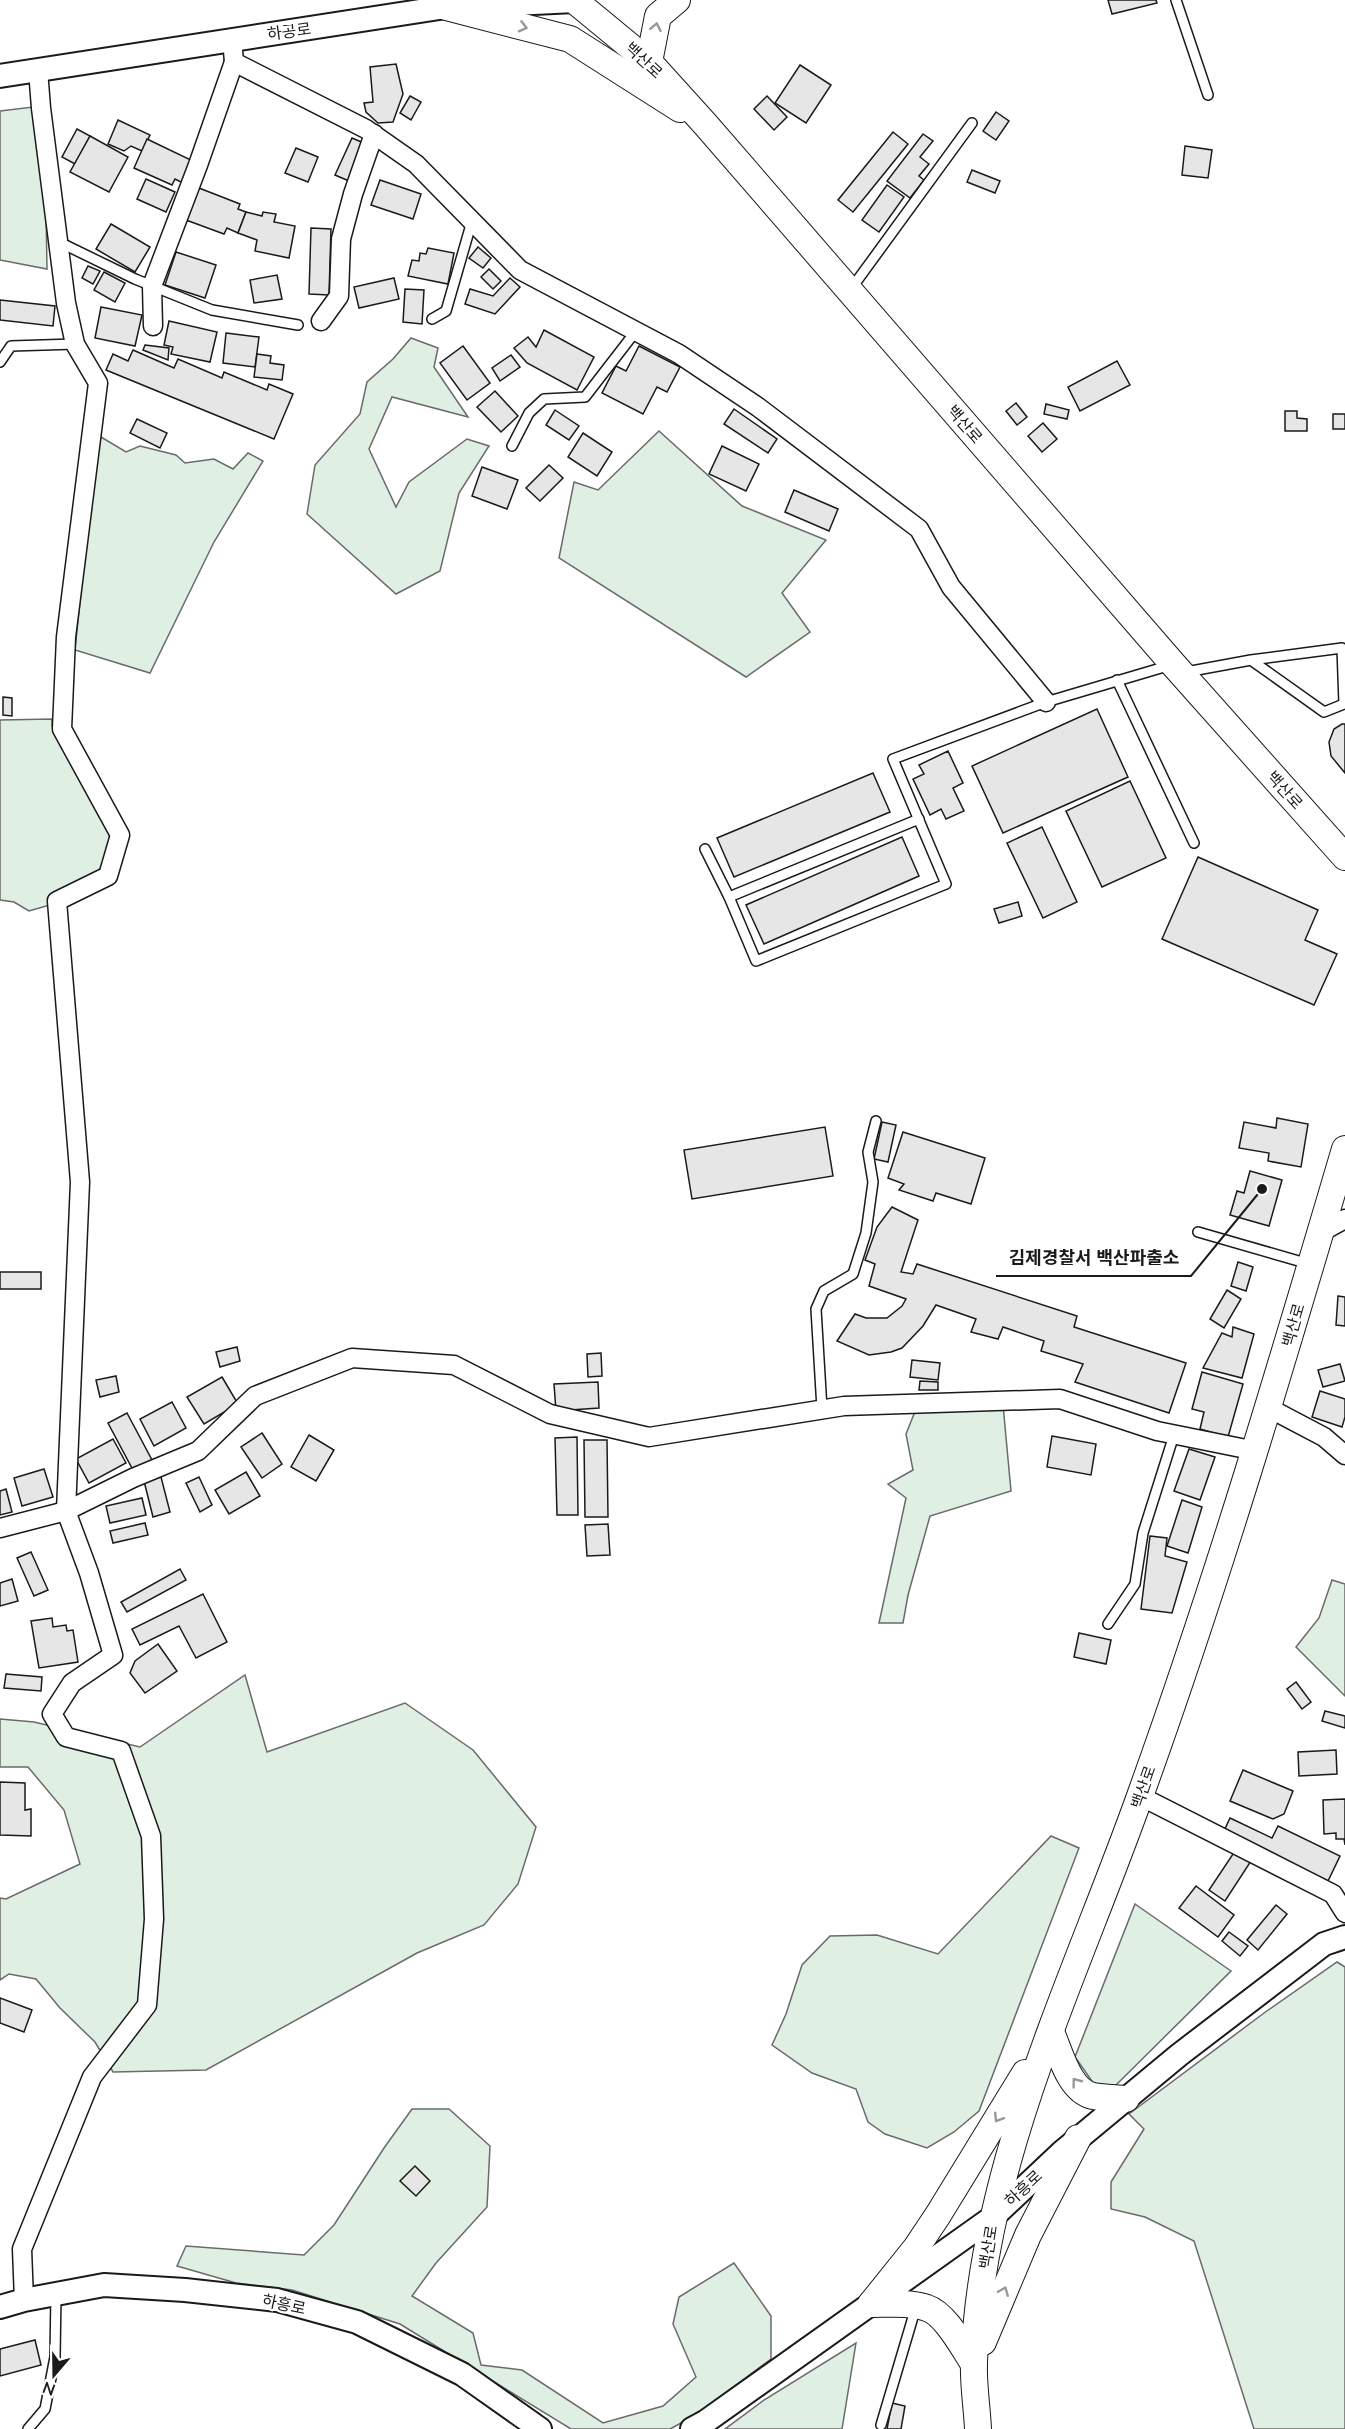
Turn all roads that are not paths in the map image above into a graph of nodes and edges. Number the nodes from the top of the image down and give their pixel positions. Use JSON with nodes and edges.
{"nodes":[{"id":1,"x":577,"y":0,"type":"edge"},
{"id":2,"x":677,"y":0,"type":"edge"},
{"id":3,"x":1176,"y":0,"type":"edge"},
{"id":4,"x":446,"y":8,"type":"junction"},
{"id":5,"x":232,"y":39,"type":"junction"},
{"id":6,"x":234,"y":62,"type":"junction"},
{"id":7,"x":649,"y":62,"type":"junction"},
{"id":8,"x":38,"y":70,"type":"junction"},
{"id":9,"x":0,"y":76,"type":"edge"},
{"id":10,"x":1208,"y":95,"type":"dead end"},
{"id":11,"x":972,"y":123,"type":"dead end"},
{"id":12,"x":706,"y":125,"type":"junction"},
{"id":13,"x":375,"y":134,"type":"junction"},
{"id":14,"x":472,"y":221,"type":"junction"},
{"id":15,"x":58,"y":241,"type":"junction"},
{"id":16,"x":152,"y":286,"type":"junction"},
{"id":17,"x":850,"y":291,"type":"junction"},
{"id":18,"x":432,"y":320,"type":"dead end"},
{"id":19,"x":321,"y":321,"type":"dead end"},
{"id":20,"x":298,"y":325,"type":"dead end"},
{"id":21,"x":153,"y":326,"type":"dead end"},
{"id":22,"x":636,"y":331,"type":"junction"},
{"id":23,"x":75,"y":344,"type":"junction"},
{"id":24,"x":0,"y":362,"type":"edge"},
{"id":25,"x":512,"y":446,"type":"dead end"},
{"id":26,"x":1251,"y":660,"type":"junction"},
{"id":27,"x":1177,"y":669,"type":"junction"},
{"id":28,"x":1118,"y":681,"type":"junction"},
{"id":29,"x":1046,"y":702,"type":"junction"},
{"id":30,"x":919,"y":819,"type":"junction"},
{"id":31,"x":1194,"y":843,"type":"dead end"},
{"id":32,"x":705,"y":849,"type":"dead end"},
{"id":33,"x":1345,"y":857,"type":"edge"},
{"id":34,"x":729,"y":897,"type":"junction"},
{"id":35,"x":876,"y":1121,"type":"dead end"},
{"id":36,"x":1345,"y":1149,"type":"edge"},
{"id":37,"x":1345,"y":1219,"type":"edge"},
{"id":38,"x":1198,"y":1232,"type":"dead end"},
{"id":39,"x":1321,"y":1232,"type":"junction"},
{"id":40,"x":1311,"y":1264,"type":"junction"},
{"id":41,"x":1269,"y":1408,"type":"junction"},
{"id":42,"x":822,"y":1409,"type":"junction"},
{"id":43,"x":1174,"y":1435,"type":"junction"},
{"id":44,"x":1256,"y":1451,"type":"junction"},
{"id":45,"x":1345,"y":1455,"type":"edge"},
{"id":46,"x":66,"y":1511,"type":"junction"},
{"id":47,"x":0,"y":1528,"type":"edge"},
{"id":48,"x":1108,"y":1624,"type":"dead end"},
{"id":49,"x":1140,"y":1796,"type":"junction"},
{"id":50,"x":1345,"y":1913,"type":"edge"},
{"id":51,"x":1345,"y":1937,"type":"edge"},
{"id":52,"x":1051,"y":2032,"type":"junction"},
{"id":53,"x":1126,"y":2098,"type":"junction"},
{"id":54,"x":1078,"y":2138,"type":"junction"},
{"id":55,"x":993,"y":2217,"type":"junction"},
{"id":56,"x":56,"y":2294,"type":"junction"},
{"id":57,"x":24,"y":2300,"type":"junction"},
{"id":58,"x":871,"y":2304,"type":"junction"},
{"id":59,"x":917,"y":2305,"type":"junction"},
{"id":60,"x":0,"y":2307,"type":"edge"},
{"id":61,"x":974,"y":2364,"type":"junction"},
{"id":62,"x":881,"y":2425,"type":"dead end"},
{"id":63,"x":28,"y":2429,"type":"edge"},
{"id":64,"x":540,"y":2429,"type":"edge"},
{"id":65,"x":692,"y":2429,"type":"edge"},
{"id":66,"x":978,"y":2429,"type":"edge"}],
"edges":[{"from":1,"to":4,"type":"street","name":"하공로"},
{"from":1,"to":7,"type":"main road","name":"백산로"},
{"from":7,"to":2,"type":"main road","one_way":true},
{"from":3,"to":10,"type":"lane"},
{"from":4,"to":5,"type":"street","name":"하공로"},
{"from":4,"to":12,"type":"main road","one_way":true},
{"from":5,"to":6,"type":"street"},
{"from":5,"to":8,"type":"street","name":"하공로"},
{"from":6,"to":13,"type":"street"},
{"from":6,"to":16,"type":"street"},
{"from":7,"to":12,"type":"main road","name":"백산로"},
{"from":8,"to":9,"type":"street","name":"하공로"},
{"from":8,"to":15,"type":"street"},
{"from":11,"to":17,"type":"lane"},
{"from":12,"to":17,"type":"main road","name":"백산로"},
{"from":13,"to":14,"type":"street"},
{"from":13,"to":19,"type":"street"},
{"from":14,"to":18,"type":"lane"},
{"from":14,"to":22,"type":"street"},
{"from":15,"to":16,"type":"lane"},
{"from":15,"to":23,"type":"street"},
{"from":16,"to":20,"type":"lane"},
{"from":16,"to":21,"type":"street"},
{"from":17,"to":27,"type":"main road","name":"백산로"},
{"from":22,"to":25,"type":"lane"},
{"from":22,"to":29,"type":"street"},
{"from":23,"to":24,"type":"lane"},
{"from":23,"to":46,"type":"street"},
{"from":26,"to":26,"type":"lane"},
{"from":26,"to":27,"type":"lane"},
{"from":27,"to":28,"type":"lane"},
{"from":27,"to":33,"type":"main road","name":"백산로"},
{"from":28,"to":29,"type":"lane"},
{"from":28,"to":31,"type":"lane"},
{"from":29,"to":30,"type":"lane"},
{"from":30,"to":34,"type":"lane"},
{"from":30,"to":34,"type":"lane"},
{"from":32,"to":34,"type":"lane"},
{"from":35,"to":42,"type":"lane"},
{"from":36,"to":39,"type":"main road","name":"백산로"},
{"from":37,"to":39,"type":"street"},
{"from":38,"to":40,"type":"lane"},
{"from":39,"to":40,"type":"main road","name":"백산로"},
{"from":40,"to":41,"type":"main road","name":"백산로"},
{"from":41,"to":44,"type":"main road","name":"백산로"},
{"from":41,"to":45,"type":"street"},
{"from":42,"to":43,"type":"street"},
{"from":42,"to":46,"type":"street"},
{"from":43,"to":44,"type":"street"},
{"from":43,"to":48,"type":"lane"},
{"from":44,"to":49,"type":"main road","name":"백산로"},
{"from":46,"to":47,"type":"street"},
{"from":46,"to":57,"type":"street"},
{"from":49,"to":50,"type":"street"},
{"from":49,"to":52,"type":"main road","name":"백산로"},
{"from":51,"to":53,"type":"street","name":"하흥로"},
{"from":53,"to":52,"type":"main road","one_way":true},
{"from":52,"to":55,"type":"main road","name":"백산로"},
{"from":52,"to":58,"type":"main road","one_way":true},
{"from":53,"to":54,"type":"street","name":"하흥로"},
{"from":54,"to":55,"type":"street","name":"하흥로"},
{"from":61,"to":54,"type":"main road","one_way":true},
{"from":55,"to":58,"type":"street","name":"하흥로"},
{"from":55,"to":61,"type":"main road","name":"백산로"},
{"from":56,"to":57,"type":"street","name":"하흥로"},
{"from":56,"to":63,"type":"lane"},
{"from":56,"to":64,"type":"street","name":"하흥로"},
{"from":57,"to":60,"type":"street","name":"하흥로"},
{"from":58,"to":59,"type":"main road"},
{"from":58,"to":65,"type":"street","name":"하흥로"},
{"from":59,"to":61,"type":"main road"},
{"from":59,"to":62,"type":"lane"},
{"from":61,"to":66,"type":"main road","name":"백산로"}]}
